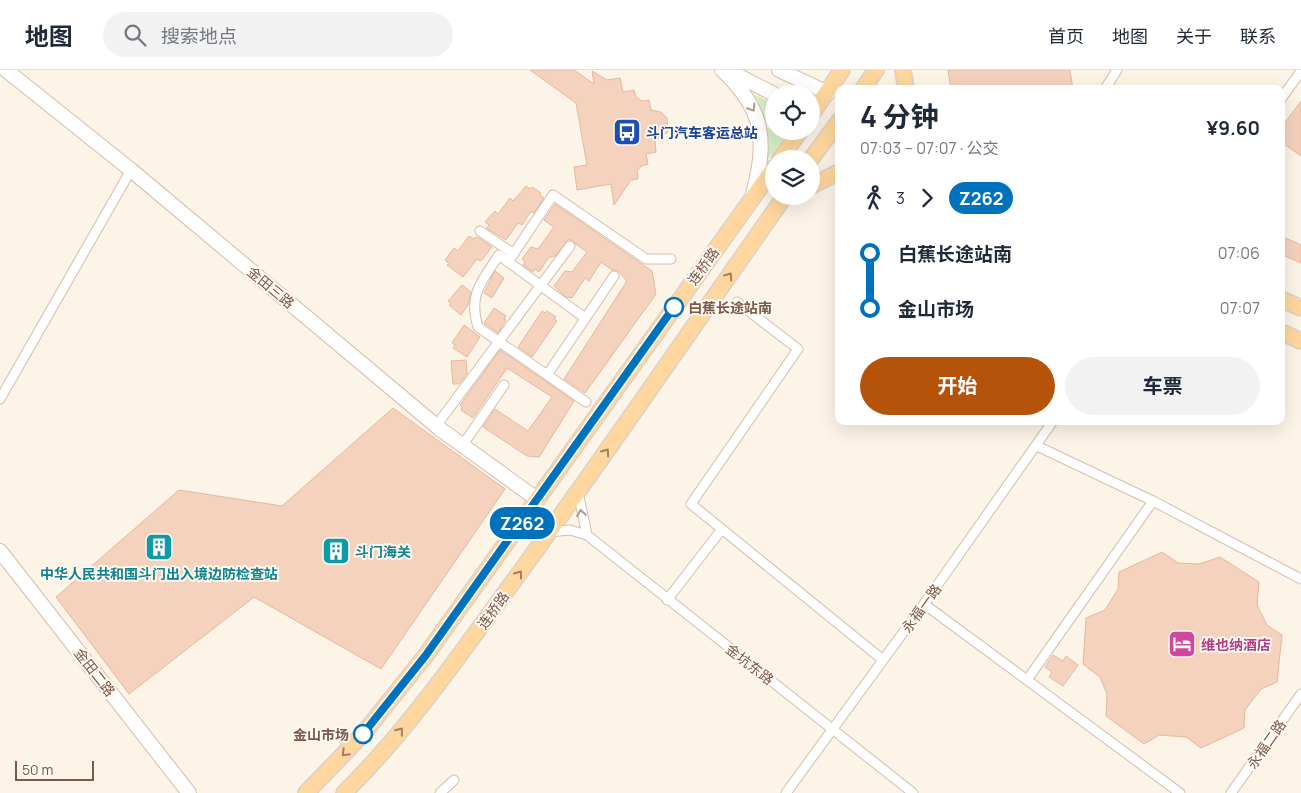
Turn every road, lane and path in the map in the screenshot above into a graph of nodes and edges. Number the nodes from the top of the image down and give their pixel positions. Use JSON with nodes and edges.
{"nodes":[{"id":1,"x":6,"y":70,"type":"edge"},
{"id":2,"x":722,"y":70,"type":"edge"},
{"id":3,"x":726,"y":70,"type":"edge"},
{"id":4,"x":779,"y":70,"type":"edge"},
{"id":5,"x":842,"y":70,"type":"edge"},
{"id":6,"x":876,"y":70,"type":"edge"},
{"id":7,"x":902,"y":70,"type":"edge"},
{"id":8,"x":1117,"y":70,"type":"edge"},
{"id":9,"x":1301,"y":71,"type":"edge"},
{"id":10,"x":837,"y":85,"type":"edge"},
{"id":11,"x":867,"y":85,"type":"edge"},
{"id":12,"x":905,"y":85,"type":"edge"},
{"id":13,"x":1108,"y":85,"type":"edge"},
{"id":14,"x":765,"y":90,"type":"edge"},
{"id":15,"x":1285,"y":93,"type":"edge"},
{"id":16,"x":833,"y":95,"type":"edge"},
{"id":17,"x":820,"y":106,"type":"edge"},
{"id":18,"x":820,"y":116,"type":"edge"},
{"id":19,"x":835,"y":122,"type":"edge"},
{"id":20,"x":835,"y":127,"type":"edge"},
{"id":21,"x":818,"y":150,"type":"edge"},
{"id":22,"x":131,"y":170,"type":"junction"},
{"id":23,"x":835,"y":174,"type":"edge"},
{"id":24,"x":765,"y":180,"type":"edge"},
{"id":25,"x":820,"y":182,"type":"edge"},
{"id":26,"x":751,"y":199,"type":"junction"},
{"id":27,"x":779,"y":205,"type":"edge"},
{"id":28,"x":738,"y":218,"type":"junction"},
{"id":29,"x":480,"y":231,"type":"dead end"},
{"id":30,"x":759,"y":232,"type":"junction"},
{"id":31,"x":570,"y":246,"type":"dead end"},
{"id":32,"x":514,"y":254,"type":"junction"},
{"id":33,"x":671,"y":259,"type":"dead end"},
{"id":34,"x":508,"y":262,"type":"junction"},
{"id":35,"x":614,"y":276,"type":"dead end"},
{"id":36,"x":542,"y":288,"type":"junction"},
{"id":37,"x":1285,"y":301,"type":"edge"},
{"id":38,"x":737,"y":302,"type":"dead end"},
{"id":39,"x":1301,"y":308,"type":"edge"},
{"id":40,"x":585,"y":318,"type":"junction"},
{"id":41,"x":1285,"y":334,"type":"edge"},
{"id":42,"x":1301,"y":341,"type":"edge"},
{"id":43,"x":499,"y":343,"type":"junction"},
{"id":44,"x":547,"y":375,"type":"junction"},
{"id":45,"x":504,"y":385,"type":"dead end"},
{"id":46,"x":0,"y":398,"type":"edge"},
{"id":47,"x":586,"y":402,"type":"dead end"},
{"id":48,"x":1050,"y":425,"type":"edge"},
{"id":49,"x":436,"y":426,"type":"junction"},
{"id":50,"x":462,"y":446,"type":"junction"},
{"id":51,"x":1037,"y":446,"type":"junction"},
{"id":52,"x":578,"y":492,"type":"junction"},
{"id":53,"x":538,"y":500,"type":"junction"},
{"id":54,"x":1153,"y":501,"type":"junction"},
{"id":55,"x":722,"y":529,"type":"junction"},
{"id":56,"x":549,"y":532,"type":"junction"},
{"id":57,"x":587,"y":535,"type":"junction"},
{"id":58,"x":0,"y":550,"type":"edge"},
{"id":59,"x":1301,"y":579,"type":"edge"},
{"id":60,"x":667,"y":600,"type":"junction"},
{"id":61,"x":924,"y":604,"type":"junction"},
{"id":62,"x":883,"y":660,"type":"junction"},
{"id":63,"x":1027,"y":680,"type":"junction"},
{"id":64,"x":1301,"y":694,"type":"edge"},
{"id":65,"x":832,"y":729,"type":"junction"},
{"id":66,"x":454,"y":780,"type":"dead end"},
{"id":67,"x":189,"y":793,"type":"edge"},
{"id":68,"x":306,"y":793,"type":"edge"},
{"id":69,"x":344,"y":793,"type":"edge"},
{"id":70,"x":440,"y":793,"type":"edge"},
{"id":71,"x":786,"y":793,"type":"edge"},
{"id":72,"x":913,"y":793,"type":"edge"},
{"id":73,"x":1180,"y":793,"type":"edge"},
{"id":74,"x":1231,"y":793,"type":"edge"}],
"edges":[{"from":1,"to":22,"type":"street","name":"金田三路"},
{"from":2,"to":26,"type":"street","one_way":true},
{"from":3,"to":14,"type":"street"},
{"from":4,"to":16,"type":"street"},
{"from":5,"to":10,"type":"main road"},
{"from":6,"to":11,"type":"main road"},
{"from":7,"to":12,"type":"main road"},
{"from":8,"to":13,"type":"street"},
{"from":9,"to":15,"type":"street"},
{"from":16,"to":17,"type":"main road"},
{"from":18,"to":19,"type":"main road"},
{"from":20,"to":21,"type":"main road"},
{"from":22,"to":46,"type":"street"},
{"from":22,"to":49,"type":"street","name":"金田三路"},
{"from":23,"to":25,"type":"main road"},
{"from":24,"to":26,"type":"main road","name":"连桥路"},
{"from":26,"to":28,"type":"main road","name":"连桥路"},
{"from":27,"to":30,"type":"main road","name":"连桥路"},
{"from":28,"to":30,"type":"main road"},
{"from":28,"to":53,"type":"main road","name":"连桥路"},
{"from":29,"to":32,"type":"street"},
{"from":52,"to":30,"type":"main road","name":"连桥路","one_way":true},
{"from":31,"to":36,"type":"street"},
{"from":32,"to":33,"type":"street"},
{"from":32,"to":34,"type":"street"},
{"from":34,"to":36,"type":"street"},
{"from":34,"to":43,"type":"street"},
{"from":35,"to":40,"type":"street"},
{"from":36,"to":40,"type":"street"},
{"from":36,"to":43,"type":"street"},
{"from":37,"to":39,"type":"main road"},
{"from":38,"to":55,"type":"street"},
{"from":40,"to":44,"type":"street"},
{"from":41,"to":42,"type":"main road"},
{"from":43,"to":44,"type":"street"},
{"from":43,"to":49,"type":"street"},
{"from":44,"to":47,"type":"street"},
{"from":45,"to":50,"type":"street"},
{"from":48,"to":51,"type":"street","name":"永福一路"},
{"from":49,"to":50,"type":"street","name":"金田三路"},
{"from":50,"to":53,"type":"street","name":"金田三路"},
{"from":51,"to":54,"type":"street"},
{"from":51,"to":61,"type":"street","name":"永福一路"},
{"from":52,"to":56,"type":"main road","name":"连桥路"},
{"from":57,"to":52,"type":"street","one_way":true},
{"from":53,"to":68,"type":"main road","name":"连桥路","one_way":true},
{"from":54,"to":59,"type":"street"},
{"from":54,"to":63,"type":"street"},
{"from":55,"to":60,"type":"street"},
{"from":55,"to":62,"type":"street"},
{"from":56,"to":57,"type":"street","name":"金坑东路"},
{"from":69,"to":56,"type":"main road","name":"连桥路","one_way":true},
{"from":57,"to":60,"type":"street","name":"金坑东路"},
{"from":58,"to":67,"type":"street","name":"金田二路"},
{"from":60,"to":65,"type":"street","name":"金坑东路"},
{"from":61,"to":62,"type":"street","name":"永福一路"},
{"from":61,"to":63,"type":"street"},
{"from":62,"to":65,"type":"street","name":"永福一路"},
{"from":63,"to":73,"type":"street"},
{"from":64,"to":74,"type":"street","name":"永福二路"},
{"from":65,"to":71,"type":"street","name":"永福一路"},
{"from":65,"to":72,"type":"street","name":"金坑东路"},
{"from":66,"to":70,"type":"street"}]}
